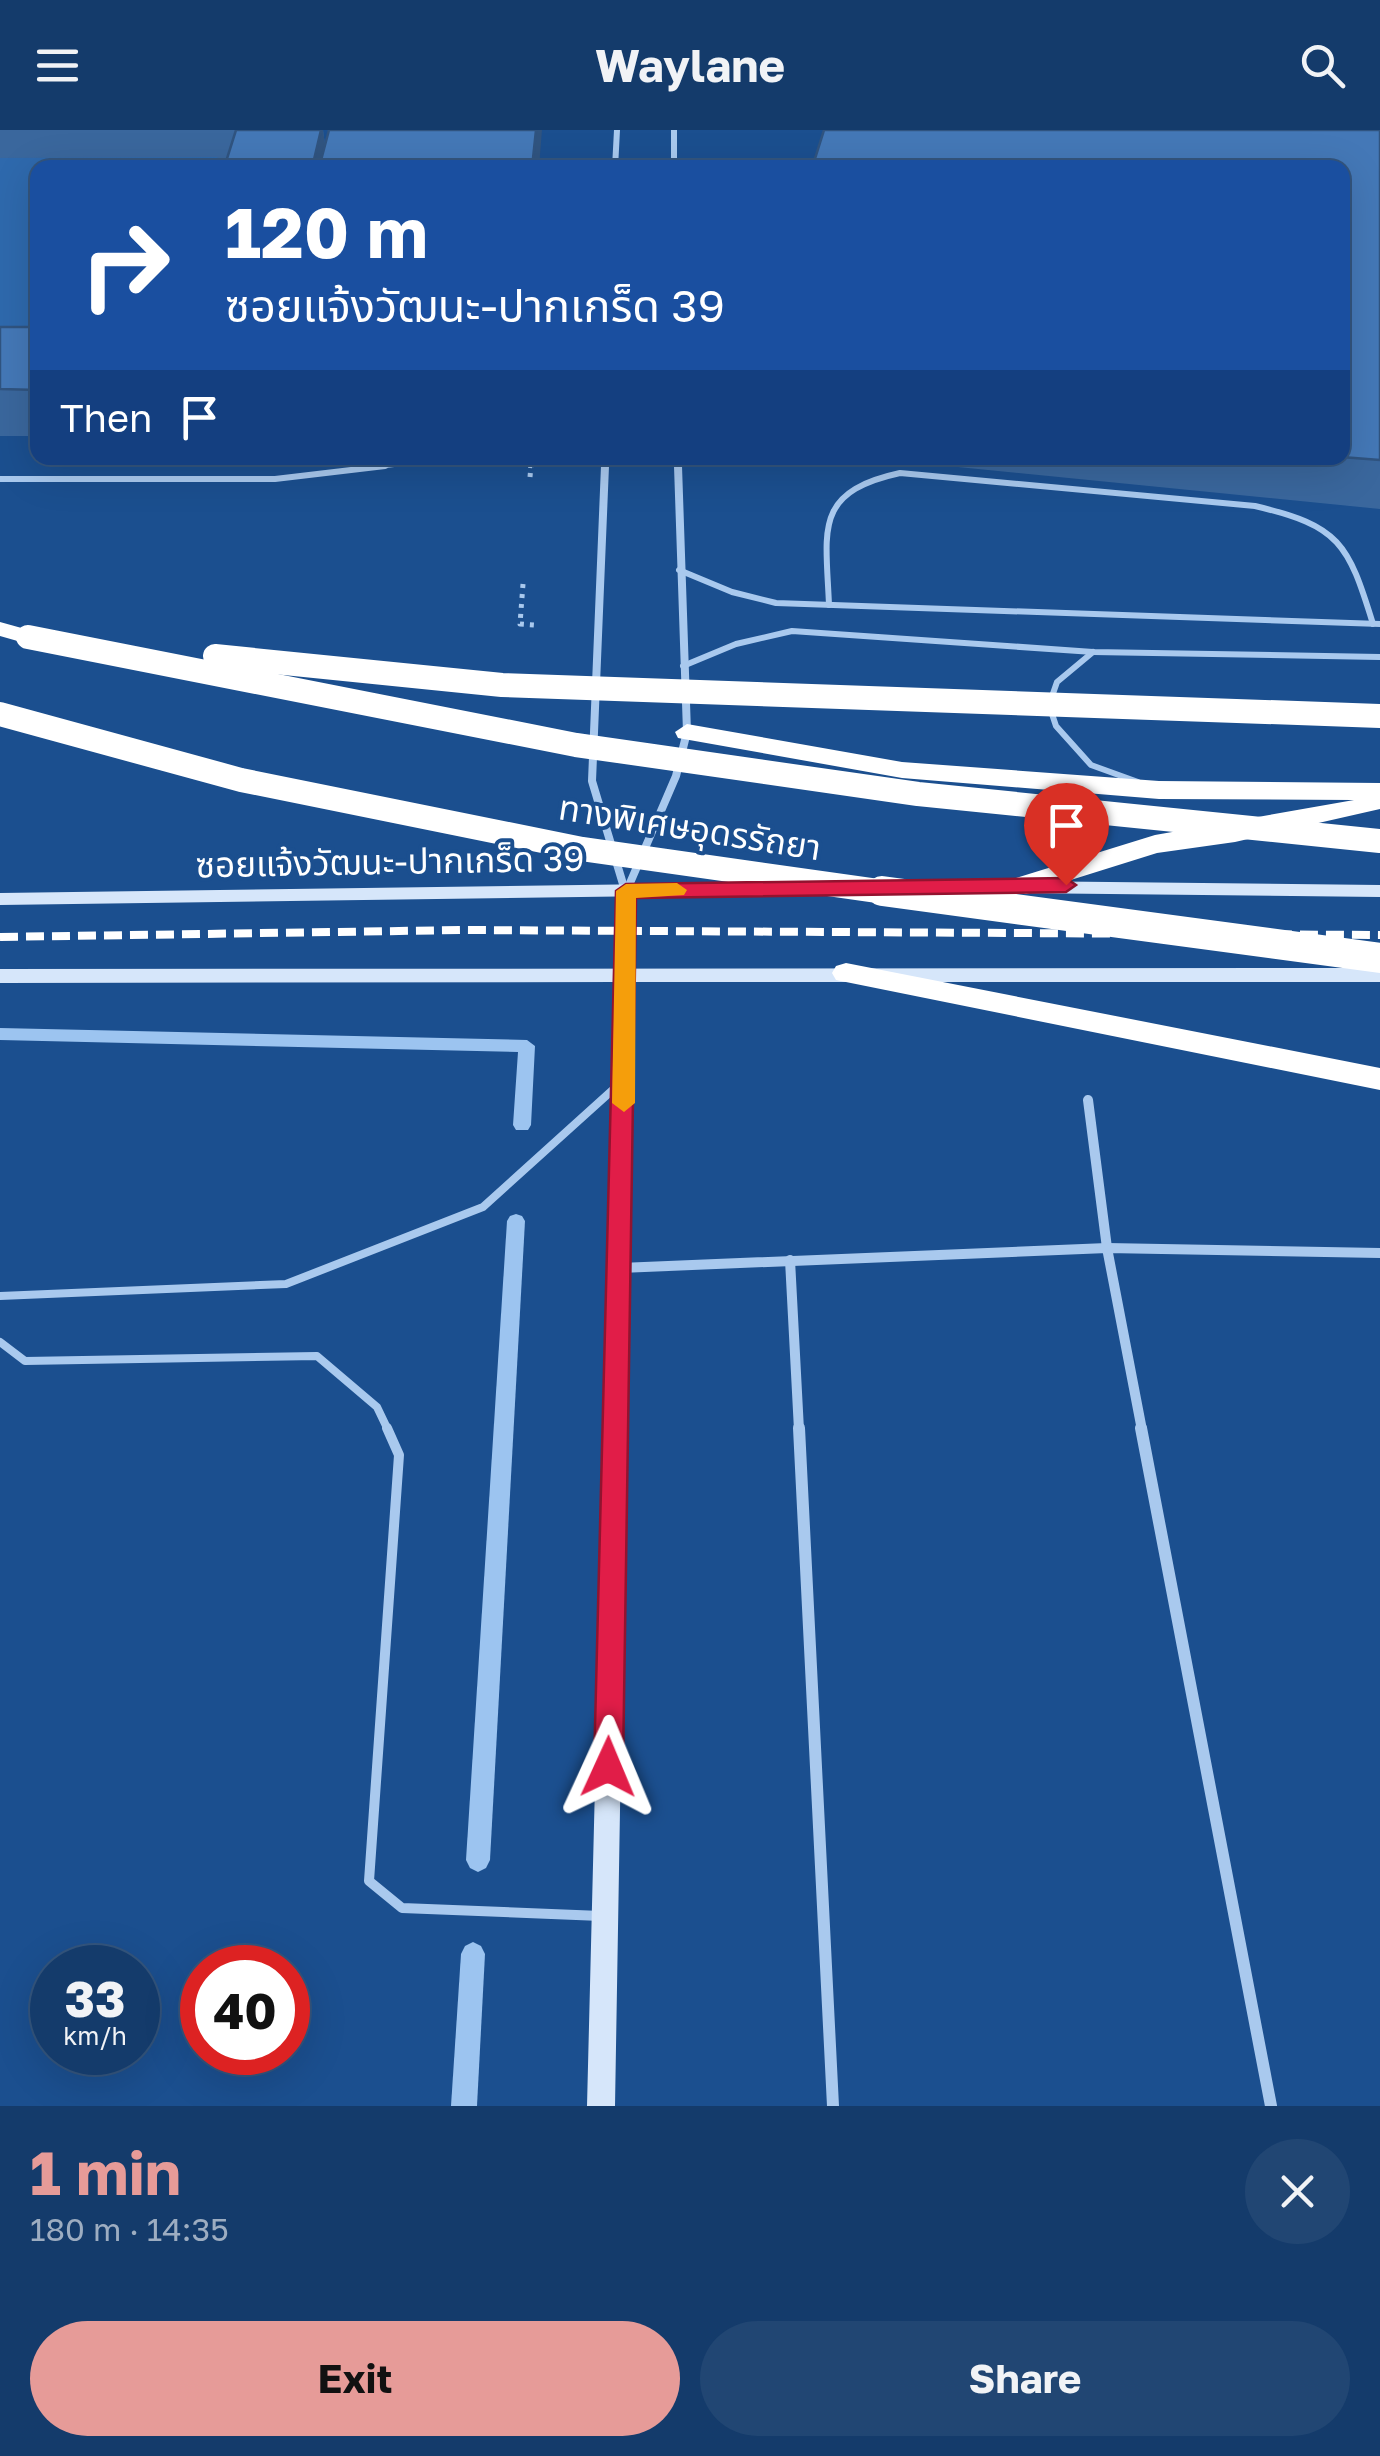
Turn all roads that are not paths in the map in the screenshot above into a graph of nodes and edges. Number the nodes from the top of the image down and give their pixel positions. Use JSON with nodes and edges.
{"nodes":[{"id":1,"x":617,"y":130,"type":"edge"},
{"id":2,"x":674,"y":130,"type":"edge"},
{"id":3,"x":615,"y":160,"type":"edge"},
{"id":4,"x":674,"y":160,"type":"edge"},
{"id":5,"x":392,"y":465,"type":"edge"},
{"id":6,"x":604,"y":465,"type":"edge"},
{"id":7,"x":678,"y":465,"type":"edge"},
{"id":8,"x":0,"y":479,"type":"edge"},
{"id":9,"x":679,"y":570,"type":"junction"},
{"id":10,"x":830,"y":606,"type":"junction"},
{"id":11,"x":1377,"y":624,"type":"edge"},
{"id":12,"x":0,"y":629,"type":"edge"},
{"id":13,"x":28,"y":637,"type":"junction"},
{"id":14,"x":1093,"y":652,"type":"junction"},
{"id":15,"x":1380,"y":656,"type":"edge"},
{"id":16,"x":684,"y":666,"type":"junction"},
{"id":17,"x":0,"y":714,"type":"edge"},
{"id":18,"x":1380,"y":716,"type":"edge"},
{"id":19,"x":687,"y":732,"type":"junction"},
{"id":20,"x":1158,"y":790,"type":"junction"},
{"id":21,"x":1380,"y":792,"type":"edge"},
{"id":22,"x":1380,"y":804,"type":"edge"},
{"id":23,"x":1380,"y":841,"type":"edge"},
{"id":24,"x":1026,"y":884,"type":"junction"},
{"id":25,"x":626,"y":891,"type":"junction"},
{"id":26,"x":1380,"y":892,"type":"edge"},
{"id":27,"x":0,"y":899,"type":"edge"},
{"id":28,"x":1380,"y":958,"type":"edge"},
{"id":29,"x":846,"y":973,"type":"junction"},
{"id":30,"x":625,"y":975,"type":"junction"},
{"id":31,"x":1380,"y":975,"type":"edge"},
{"id":32,"x":0,"y":976,"type":"edge"},
{"id":33,"x":624,"y":1079,"type":"junction"},
{"id":34,"x":1380,"y":1080,"type":"edge"},
{"id":35,"x":1088,"y":1100,"type":"dead end"},
{"id":36,"x":1108,"y":1248,"type":"junction"},
{"id":37,"x":1380,"y":1254,"type":"edge"},
{"id":38,"x":790,"y":1260,"type":"junction"},
{"id":39,"x":620,"y":1268,"type":"junction"},
{"id":40,"x":0,"y":1296,"type":"edge"},
{"id":41,"x":0,"y":1342,"type":"edge"},
{"id":42,"x":605,"y":1917,"type":"junction"},
{"id":43,"x":601,"y":2106,"type":"edge"},
{"id":44,"x":833,"y":2106,"type":"edge"},
{"id":45,"x":1271,"y":2106,"type":"edge"}],
"edges":[{"from":1,"to":3,"type":"street"},
{"from":2,"to":4,"type":"street"},
{"from":5,"to":8,"type":"lane"},
{"from":6,"to":25,"type":"street"},
{"from":7,"to":9,"type":"street"},
{"from":9,"to":10,"type":"lane"},
{"from":9,"to":16,"type":"street"},
{"from":10,"to":11,"type":"lane"},
{"from":10,"to":11,"type":"lane"},
{"from":12,"to":13,"type":"highway","name":"ทางพิเศษอุดรรัถยา"},
{"from":13,"to":18,"type":"highway","bridge":true},
{"from":13,"to":23,"type":"highway","name":"ทางพิเศษอุดรรัถยา","bridge":true},
{"from":14,"to":15,"type":"lane"},
{"from":14,"to":16,"type":"lane"},
{"from":14,"to":20,"type":"lane"},
{"from":16,"to":19,"type":"street"},
{"from":17,"to":28,"type":"highway","name":"ทางพิเศษอุดรรัถยา","bridge":true},
{"from":19,"to":20,"type":"highway"},
{"from":19,"to":25,"type":"street"},
{"from":20,"to":21,"type":"highway"},
{"from":22,"to":24,"type":"highway"},
{"from":24,"to":25,"type":"main road","name":"ซอยแจ้งวัฒนะ-ปากเกร็ด 39"},
{"from":24,"to":26,"type":"main road","name":"ซอยแจ้งวัฒนะ-ปากเกร็ด 39"},
{"from":25,"to":27,"type":"main road","name":"ซอยแจ้งวัฒนะ-ปากเกร็ด 39"},
{"from":25,"to":30,"type":"street"},
{"from":29,"to":30,"type":"main road"},
{"from":29,"to":31,"type":"main road"},
{"from":29,"to":34,"type":"highway"},
{"from":30,"to":32,"type":"main road"},
{"from":30,"to":33,"type":"main road"},
{"from":33,"to":39,"type":"main road"},
{"from":33,"to":40,"type":"lane"},
{"from":35,"to":36,"type":"street"},
{"from":36,"to":37,"type":"street"},
{"from":36,"to":38,"type":"street"},
{"from":36,"to":45,"type":"street"},
{"from":38,"to":39,"type":"street"},
{"from":38,"to":44,"type":"street"},
{"from":39,"to":42,"type":"main road"},
{"from":41,"to":42,"type":"lane"},
{"from":42,"to":43,"type":"main road"}]}
